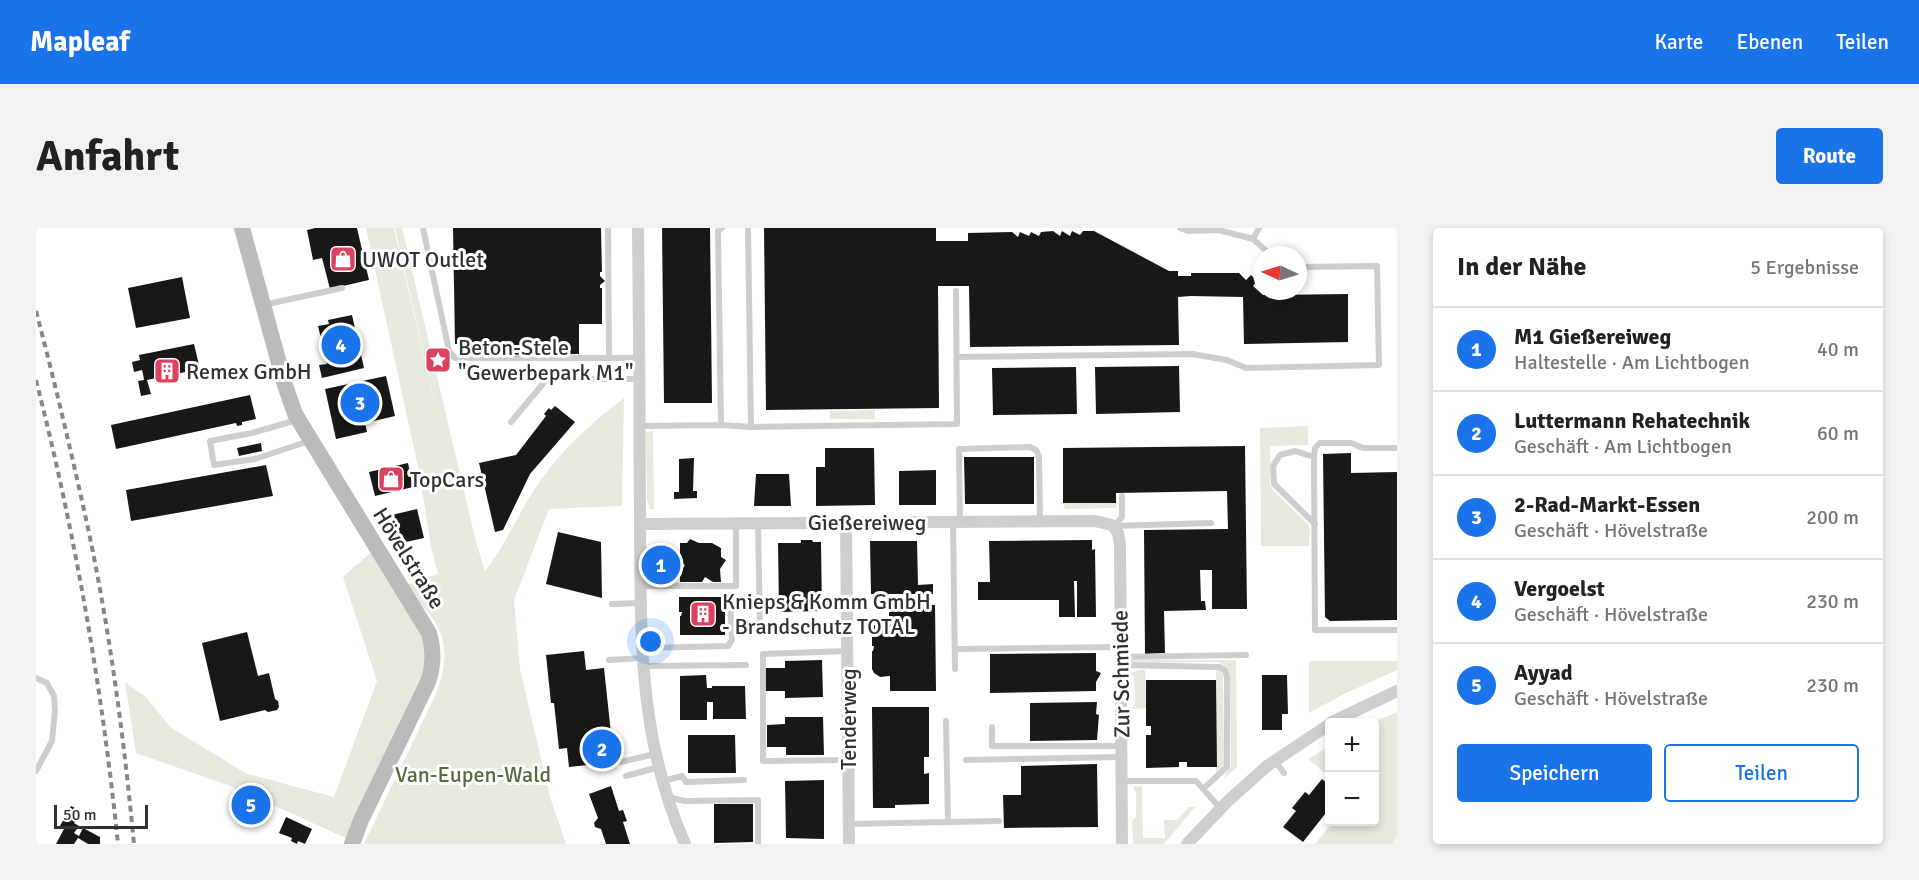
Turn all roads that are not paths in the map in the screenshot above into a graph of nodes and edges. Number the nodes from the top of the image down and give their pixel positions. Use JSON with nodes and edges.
{"nodes":[{"id":1,"x":242,"y":228,"type":"edge"},
{"id":2,"x":423,"y":228,"type":"edge"},
{"id":3,"x":608,"y":228,"type":"edge"},
{"id":4,"x":638,"y":228,"type":"edge"},
{"id":5,"x":722,"y":228,"type":"edge"},
{"id":6,"x":748,"y":228,"type":"edge"},
{"id":7,"x":1180,"y":228,"type":"edge"},
{"id":8,"x":1259,"y":228,"type":"edge"},
{"id":9,"x":1253,"y":239,"type":"junction"},
{"id":10,"x":1261,"y":246,"type":"edge"},
{"id":11,"x":1307,"y":267,"type":"edge"},
{"id":12,"x":342,"y":288,"type":"dead end"},
{"id":13,"x":956,"y":291,"type":"dead end"},
{"id":14,"x":263,"y":305,"type":"junction"},
{"id":15,"x":957,"y":357,"type":"junction"},
{"id":16,"x":609,"y":358,"type":"junction"},
{"id":17,"x":639,"y":358,"type":"junction"},
{"id":18,"x":639,"y":379,"type":"junction"},
{"id":19,"x":298,"y":420,"type":"junction"},
{"id":20,"x":511,"y":422,"type":"dead end"},
{"id":21,"x":721,"y":425,"type":"junction"},
{"id":22,"x":640,"y":426,"type":"junction"},
{"id":23,"x":751,"y":428,"type":"junction"},
{"id":24,"x":309,"y":441,"type":"junction"},
{"id":25,"x":1397,"y":448,"type":"edge"},
{"id":26,"x":1314,"y":457,"type":"junction"},
{"id":27,"x":1122,"y":496,"type":"dead end"},
{"id":28,"x":1040,"y":521,"type":"junction"},
{"id":29,"x":846,"y":522,"type":"junction"},
{"id":30,"x":956,"y":522,"type":"junction"},
{"id":31,"x":736,"y":523,"type":"junction"},
{"id":32,"x":758,"y":523,"type":"junction"},
{"id":33,"x":1211,"y":523,"type":"dead end"},
{"id":34,"x":640,"y":524,"type":"junction"},
{"id":35,"x":1315,"y":524,"type":"junction"},
{"id":36,"x":1113,"y":526,"type":"junction"},
{"id":37,"x":640,"y":586,"type":"junction"},
{"id":38,"x":730,"y":595,"type":"dead end"},
{"id":39,"x":640,"y":603,"type":"junction"},
{"id":40,"x":612,"y":604,"type":"dead end"},
{"id":41,"x":1397,"y":630,"type":"edge"},
{"id":42,"x":847,"y":632,"type":"junction"},
{"id":43,"x":955,"y":649,"type":"junction"},
{"id":44,"x":848,"y":651,"type":"junction"},
{"id":45,"x":1246,"y":655,"type":"dead end"},
{"id":46,"x":1120,"y":656,"type":"junction"},
{"id":47,"x":642,"y":657,"type":"junction"},
{"id":48,"x":609,"y":660,"type":"dead end"},
{"id":49,"x":746,"y":665,"type":"dead end"},
{"id":50,"x":955,"y":669,"type":"dead end"},
{"id":51,"x":36,"y":678,"type":"edge"},
{"id":52,"x":1397,"y":691,"type":"edge"},
{"id":53,"x":1341,"y":718,"type":"edge"},
{"id":54,"x":946,"y":721,"type":"dead end"},
{"id":55,"x":1325,"y":727,"type":"edge"},
{"id":56,"x":992,"y":728,"type":"dead end"},
{"id":57,"x":1122,"y":752,"type":"junction"},
{"id":58,"x":655,"y":754,"type":"junction"},
{"id":59,"x":848,"y":760,"type":"junction"},
{"id":60,"x":966,"y":760,"type":"dead end"},
{"id":61,"x":1275,"y":761,"type":"junction"},
{"id":62,"x":621,"y":762,"type":"dead end"},
{"id":63,"x":658,"y":767,"type":"junction"},
{"id":64,"x":36,"y":771,"type":"edge"},
{"id":65,"x":1284,"y":773,"type":"dead end"},
{"id":66,"x":626,"y":776,"type":"dead end"},
{"id":67,"x":744,"y":780,"type":"dead end"},
{"id":68,"x":1122,"y":780,"type":"junction"},
{"id":69,"x":662,"y":781,"type":"junction"},
{"id":70,"x":1203,"y":789,"type":"junction"},
{"id":71,"x":667,"y":797,"type":"junction"},
{"id":72,"x":1220,"y":808,"type":"junction"},
{"id":73,"x":999,"y":820,"type":"dead end"},
{"id":74,"x":948,"y":822,"type":"junction"},
{"id":75,"x":849,"y":824,"type":"junction"},
{"id":76,"x":352,"y":844,"type":"edge"},
{"id":77,"x":684,"y":844,"type":"edge"},
{"id":78,"x":758,"y":844,"type":"edge"},
{"id":79,"x":849,"y":844,"type":"edge"},
{"id":80,"x":1122,"y":844,"type":"edge"},
{"id":81,"x":1187,"y":844,"type":"edge"}],
"edges":[{"from":1,"to":14,"type":"main road","name":"Hövelstraße"},
{"from":2,"to":16,"type":"lane"},
{"from":3,"to":16,"type":"lane"},
{"from":4,"to":17,"type":"street"},
{"from":5,"to":21,"type":"lane"},
{"from":6,"to":23,"type":"lane"},
{"from":7,"to":9,"type":"lane"},
{"from":8,"to":9,"type":"lane"},
{"from":9,"to":10,"type":"lane"},
{"from":11,"to":15,"type":"lane"},
{"from":12,"to":14,"type":"lane"},
{"from":13,"to":15,"type":"lane"},
{"from":14,"to":19,"type":"main road","name":"Hövelstraße"},
{"from":15,"to":23,"type":"lane"},
{"from":16,"to":17,"type":"lane"},
{"from":17,"to":18,"type":"street"},
{"from":18,"to":20,"type":"lane"},
{"from":18,"to":22,"type":"street"},
{"from":19,"to":24,"type":"main road","name":"Hövelstraße"},
{"from":19,"to":24,"type":"lane"},
{"from":21,"to":22,"type":"lane"},
{"from":21,"to":23,"type":"lane"},
{"from":22,"to":34,"type":"street"},
{"from":24,"to":76,"type":"main road","name":"Hövelstraße"},
{"from":25,"to":26,"type":"lane"},
{"from":26,"to":35,"type":"lane"},
{"from":26,"to":35,"type":"lane"},
{"from":27,"to":36,"type":"lane"},
{"from":28,"to":30,"type":"street","name":"Gießereiweg"},
{"from":28,"to":30,"type":"lane"},
{"from":28,"to":36,"type":"street","name":"Gießereiweg"},
{"from":29,"to":30,"type":"street","name":"Gießereiweg"},
{"from":29,"to":32,"type":"street","name":"Gießereiweg"},
{"from":29,"to":42,"type":"street","name":"Tenderweg"},
{"from":30,"to":43,"type":"lane"},
{"from":31,"to":32,"type":"street","name":"Gießereiweg"},
{"from":31,"to":34,"type":"street","name":"Gießereiweg"},
{"from":31,"to":37,"type":"lane"},
{"from":32,"to":42,"type":"lane"},
{"from":33,"to":36,"type":"lane"},
{"from":34,"to":37,"type":"street"},
{"from":35,"to":41,"type":"lane"},
{"from":36,"to":46,"type":"street","name":"Zur Schmiede"},
{"from":37,"to":39,"type":"street"},
{"from":38,"to":47,"type":"lane"},
{"from":39,"to":40,"type":"lane"},
{"from":39,"to":47,"type":"street"},
{"from":42,"to":44,"type":"street","name":"Tenderweg"},
{"from":43,"to":46,"type":"lane"},
{"from":43,"to":50,"type":"lane"},
{"from":44,"to":59,"type":"street","name":"Tenderweg"},
{"from":44,"to":59,"type":"lane"},
{"from":45,"to":46,"type":"lane"},
{"from":46,"to":57,"type":"street","name":"Zur Schmiede"},
{"from":46,"to":70,"type":"lane"},
{"from":47,"to":48,"type":"lane"},
{"from":47,"to":49,"type":"lane"},
{"from":47,"to":58,"type":"street"},
{"from":51,"to":64,"type":"lane"},
{"from":52,"to":53,"type":"street"},
{"from":54,"to":74,"type":"lane"},
{"from":55,"to":61,"type":"street"},
{"from":56,"to":57,"type":"lane"},
{"from":57,"to":60,"type":"lane"},
{"from":57,"to":68,"type":"street","name":"Zur Schmiede"},
{"from":58,"to":62,"type":"lane"},
{"from":58,"to":63,"type":"street"},
{"from":59,"to":75,"type":"street","name":"Tenderweg"},
{"from":61,"to":65,"type":"lane"},
{"from":61,"to":72,"type":"street"},
{"from":63,"to":66,"type":"lane"},
{"from":63,"to":69,"type":"street"},
{"from":67,"to":69,"type":"lane"},
{"from":68,"to":70,"type":"lane"},
{"from":68,"to":80,"type":"street","name":"Zur Schmiede"},
{"from":69,"to":71,"type":"street"},
{"from":70,"to":72,"type":"lane"},
{"from":71,"to":77,"type":"street"},
{"from":71,"to":78,"type":"lane"},
{"from":72,"to":81,"type":"street"},
{"from":73,"to":74,"type":"lane"},
{"from":74,"to":75,"type":"lane"},
{"from":75,"to":79,"type":"street","name":"Tenderweg"}]}
